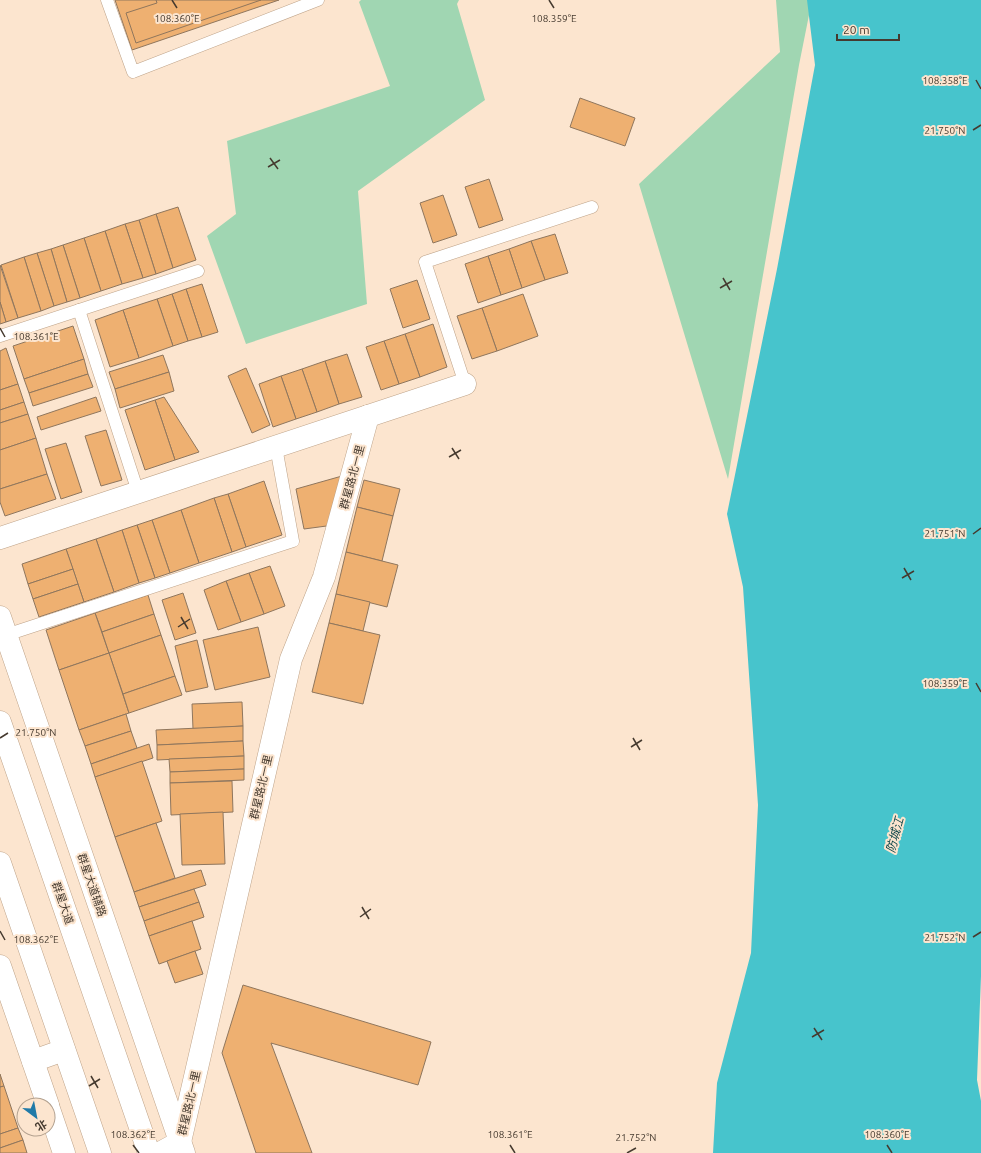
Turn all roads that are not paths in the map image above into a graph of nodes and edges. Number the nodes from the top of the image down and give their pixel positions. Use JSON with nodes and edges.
{"nodes":[{"id":1,"x":107,"y":0,"type":"edge"},
{"id":2,"x":318,"y":0,"type":"edge"},
{"id":3,"x":592,"y":207,"type":"dead end"},
{"id":4,"x":198,"y":271,"type":"dead end"},
{"id":5,"x":79,"y":310,"type":"junction"},
{"id":6,"x":0,"y":336,"type":"edge"},
{"id":7,"x":465,"y":384,"type":"joint"},
{"id":8,"x":368,"y":416,"type":"junction"},
{"id":9,"x":276,"y":447,"type":"junction"},
{"id":10,"x":138,"y":492,"type":"junction"},
{"id":11,"x":0,"y":538,"type":"edge"},
{"id":12,"x":3,"y":626,"type":"edge"},
{"id":13,"x":0,"y":722,"type":"edge"},
{"id":14,"x":0,"y":863,"type":"edge"},
{"id":15,"x":0,"y":966,"type":"edge"},
{"id":16,"x":64,"y":1050,"type":"junction"},
{"id":17,"x":33,"y":1061,"type":"junction"},
{"id":18,"x":45,"y":1097,"type":"edge"},
{"id":19,"x":56,"y":1129,"type":"edge"},
{"id":20,"x":182,"y":1147,"type":"edge"},
{"id":21,"x":64,"y":1153,"type":"edge"},
{"id":22,"x":100,"y":1153,"type":"edge"},
{"id":23,"x":149,"y":1153,"type":"edge"},
{"id":24,"x":160,"y":1153,"type":"edge"}],
"edges":[{"from":1,"to":2,"type":"lane"},
{"from":3,"to":7,"type":"lane"},
{"from":4,"to":5,"type":"lane"},
{"from":5,"to":6,"type":"lane"},
{"from":5,"to":10,"type":"lane"},
{"from":7,"to":8,"type":"main road"},
{"from":8,"to":9,"type":"main road"},
{"from":8,"to":20,"type":"main road","name":"群星路北一里"},
{"from":9,"to":10,"type":"main road"},
{"from":9,"to":12,"type":"lane"},
{"from":10,"to":11,"type":"main road"},
{"from":12,"to":20,"type":"main road","name":"群星大道辅路"},
{"from":13,"to":23,"type":"main road","name":"群星大道"},
{"from":14,"to":16,"type":"main road"},
{"from":15,"to":17,"type":"main road"},
{"from":16,"to":17,"type":"main road"},
{"from":16,"to":22,"type":"main road"},
{"from":17,"to":18,"type":"main road"},
{"from":19,"to":21,"type":"main road"},
{"from":20,"to":24,"type":"main road","name":"群星路北一里"}]}
